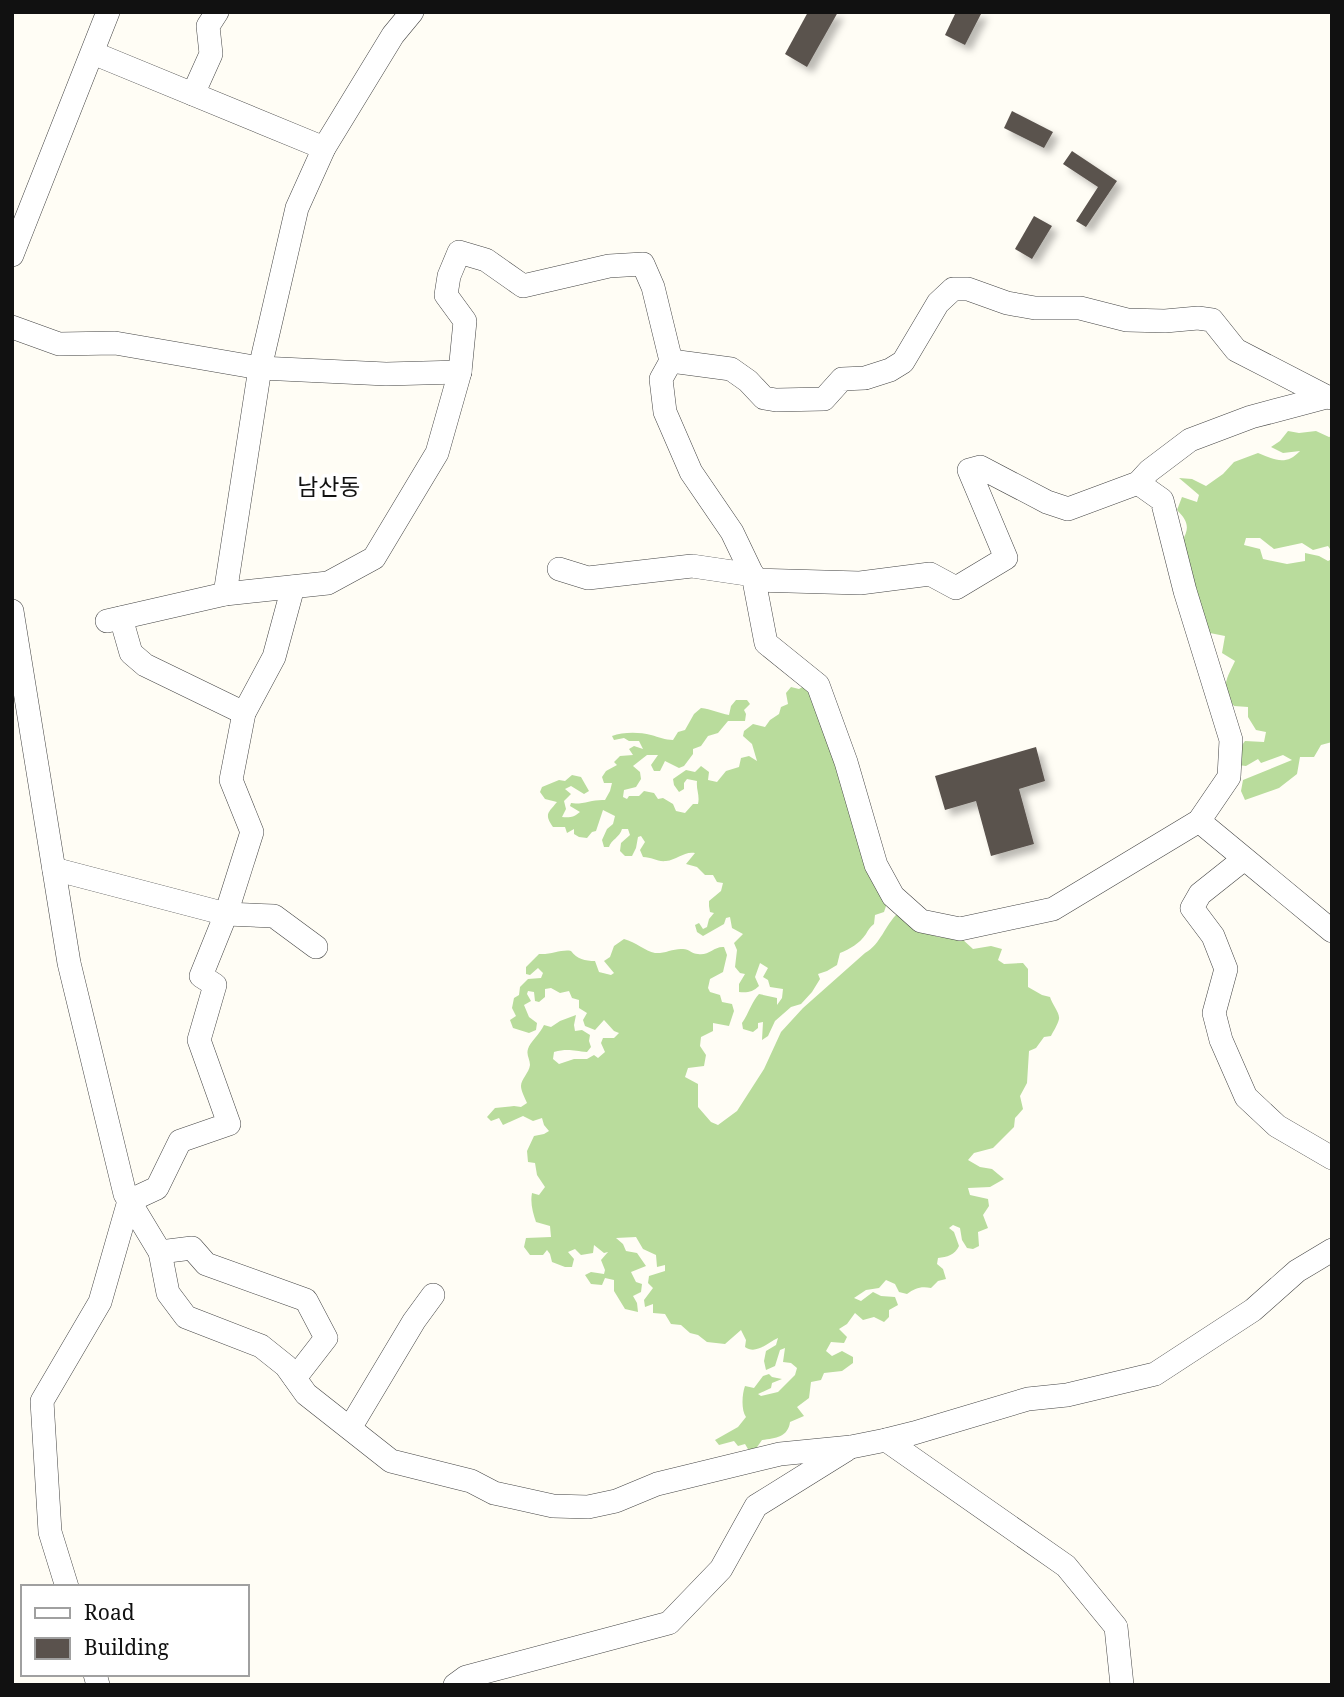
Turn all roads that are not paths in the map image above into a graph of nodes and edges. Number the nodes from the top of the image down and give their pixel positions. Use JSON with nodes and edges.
{"nodes":[{"id":1,"x":108,"y":12,"type":"edge"},
{"id":2,"x":217,"y":12,"type":"edge"},
{"id":3,"x":412,"y":12,"type":"edge"},
{"id":4,"x":93,"y":52,"type":"junction"},
{"id":5,"x":193,"y":94,"type":"junction"},
{"id":6,"x":324,"y":148,"type":"junction"},
{"id":7,"x":12,"y":255,"type":"edge"},
{"id":8,"x":12,"y":327,"type":"edge"},
{"id":9,"x":671,"y":361,"type":"junction"},
{"id":10,"x":260,"y":368,"type":"junction"},
{"id":11,"x":460,"y":372,"type":"junction"},
{"id":12,"x":1329,"y":398,"type":"edge"},
{"id":13,"x":1138,"y":483,"type":"junction"},
{"id":14,"x":559,"y":569,"type":"dead end"},
{"id":15,"x":752,"y":575,"type":"junction"},
{"id":16,"x":293,"y":587,"type":"junction"},
{"id":17,"x":225,"y":594,"type":"junction"},
{"id":18,"x":12,"y":611,"type":"edge"},
{"id":19,"x":244,"y":713,"type":"junction"},
{"id":20,"x":1199,"y":821,"type":"junction"},
{"id":21,"x":1244,"y":859,"type":"junction"},
{"id":22,"x":54,"y":870,"type":"junction"},
{"id":23,"x":226,"y":914,"type":"junction"},
{"id":24,"x":1332,"y":930,"type":"edge"},
{"id":25,"x":316,"y":947,"type":"dead end"},
{"id":26,"x":1332,"y":1158,"type":"edge"},
{"id":27,"x":129,"y":1201,"type":"junction"},
{"id":28,"x":1332,"y":1250,"type":"edge"},
{"id":29,"x":160,"y":1252,"type":"junction"},
{"id":30,"x":433,"y":1295,"type":"dead end"},
{"id":31,"x":295,"y":1378,"type":"junction"},
{"id":32,"x":350,"y":1429,"type":"junction"},
{"id":33,"x":886,"y":1440,"type":"junction"},
{"id":34,"x":851,"y":1447,"type":"junction"},
{"id":35,"x":66,"y":1585,"type":"edge"},
{"id":36,"x":454,"y":1685,"type":"edge"},
{"id":37,"x":1122,"y":1685,"type":"edge"}],
"edges":[{"from":1,"to":4,"type":"street"},
{"from":2,"to":5,"type":"street"},
{"from":3,"to":6,"type":"street"},
{"from":4,"to":5,"type":"street"},
{"from":4,"to":7,"type":"street"},
{"from":5,"to":6,"type":"street"},
{"from":6,"to":10,"type":"street"},
{"from":8,"to":10,"type":"street"},
{"from":9,"to":11,"type":"street"},
{"from":9,"to":12,"type":"street"},
{"from":9,"to":15,"type":"street"},
{"from":10,"to":11,"type":"street"},
{"from":10,"to":17,"type":"street"},
{"from":11,"to":16,"type":"street"},
{"from":12,"to":13,"type":"street"},
{"from":13,"to":15,"type":"street"},
{"from":13,"to":20,"type":"street"},
{"from":14,"to":15,"type":"street"},
{"from":15,"to":20,"type":"street"},
{"from":16,"to":17,"type":"street"},
{"from":16,"to":19,"type":"street"},
{"from":17,"to":19,"type":"street"},
{"from":18,"to":22,"type":"street"},
{"from":19,"to":23,"type":"street"},
{"from":20,"to":21,"type":"street"},
{"from":21,"to":24,"type":"street"},
{"from":21,"to":26,"type":"street"},
{"from":22,"to":23,"type":"street"},
{"from":22,"to":27,"type":"street"},
{"from":23,"to":25,"type":"street"},
{"from":23,"to":27,"type":"street"},
{"from":27,"to":29,"type":"street"},
{"from":27,"to":35,"type":"street"},
{"from":28,"to":33,"type":"street"},
{"from":29,"to":31,"type":"street"},
{"from":29,"to":31,"type":"street"},
{"from":30,"to":32,"type":"street"},
{"from":31,"to":32,"type":"street"},
{"from":32,"to":34,"type":"street"},
{"from":33,"to":34,"type":"street"},
{"from":33,"to":37,"type":"street"},
{"from":34,"to":36,"type":"street"}]}
